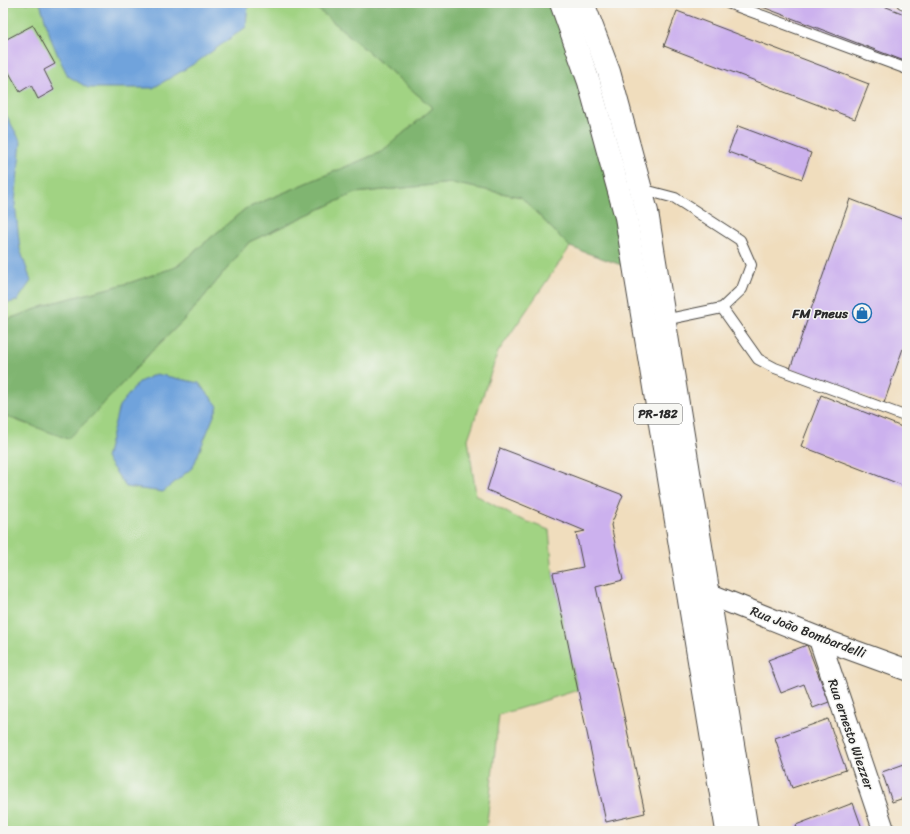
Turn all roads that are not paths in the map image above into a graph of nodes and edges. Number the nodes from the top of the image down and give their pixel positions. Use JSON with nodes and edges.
{"nodes":[{"id":1,"x":561,"y":3,"type":"edge"},
{"id":2,"x":583,"y":3,"type":"edge"},
{"id":3,"x":728,"y":3,"type":"edge"},
{"id":4,"x":902,"y":3,"type":"edge"},
{"id":5,"x":907,"y":5,"type":"edge"},
{"id":6,"x":907,"y":69,"type":"edge"},
{"id":7,"x":641,"y":189,"type":"junction"},
{"id":8,"x":722,"y":308,"type":"junction"},
{"id":9,"x":664,"y":320,"type":"junction"},
{"id":10,"x":907,"y":417,"type":"edge"},
{"id":11,"x":709,"y":594,"type":"junction"},
{"id":12,"x":819,"y":638,"type":"junction"},
{"id":13,"x":907,"y":670,"type":"edge"},
{"id":14,"x":727,"y":831,"type":"edge"},
{"id":15,"x":747,"y":831,"type":"edge"},
{"id":16,"x":884,"y":831,"type":"edge"}],
"edges":[{"from":1,"to":14,"type":"main road","number":"PR-182"},
{"from":2,"to":7,"type":"main road","number":"PR-182"},
{"from":3,"to":6,"type":"lane"},
{"from":4,"to":5,"type":"lane"},
{"from":7,"to":8,"type":"lane"},
{"from":7,"to":9,"type":"main road","number":"PR-182"},
{"from":8,"to":9,"type":"lane"},
{"from":8,"to":10,"type":"lane"},
{"from":9,"to":11,"type":"main road","number":"PR-182"},
{"from":11,"to":12,"type":"street","name":"Rua João Bombardelli"},
{"from":11,"to":15,"type":"main road","number":"PR-182"},
{"from":12,"to":13,"type":"street","name":"Rua João Bombardelli"},
{"from":12,"to":16,"type":"street","name":"Rua ernesto Wiezzer"}]}
